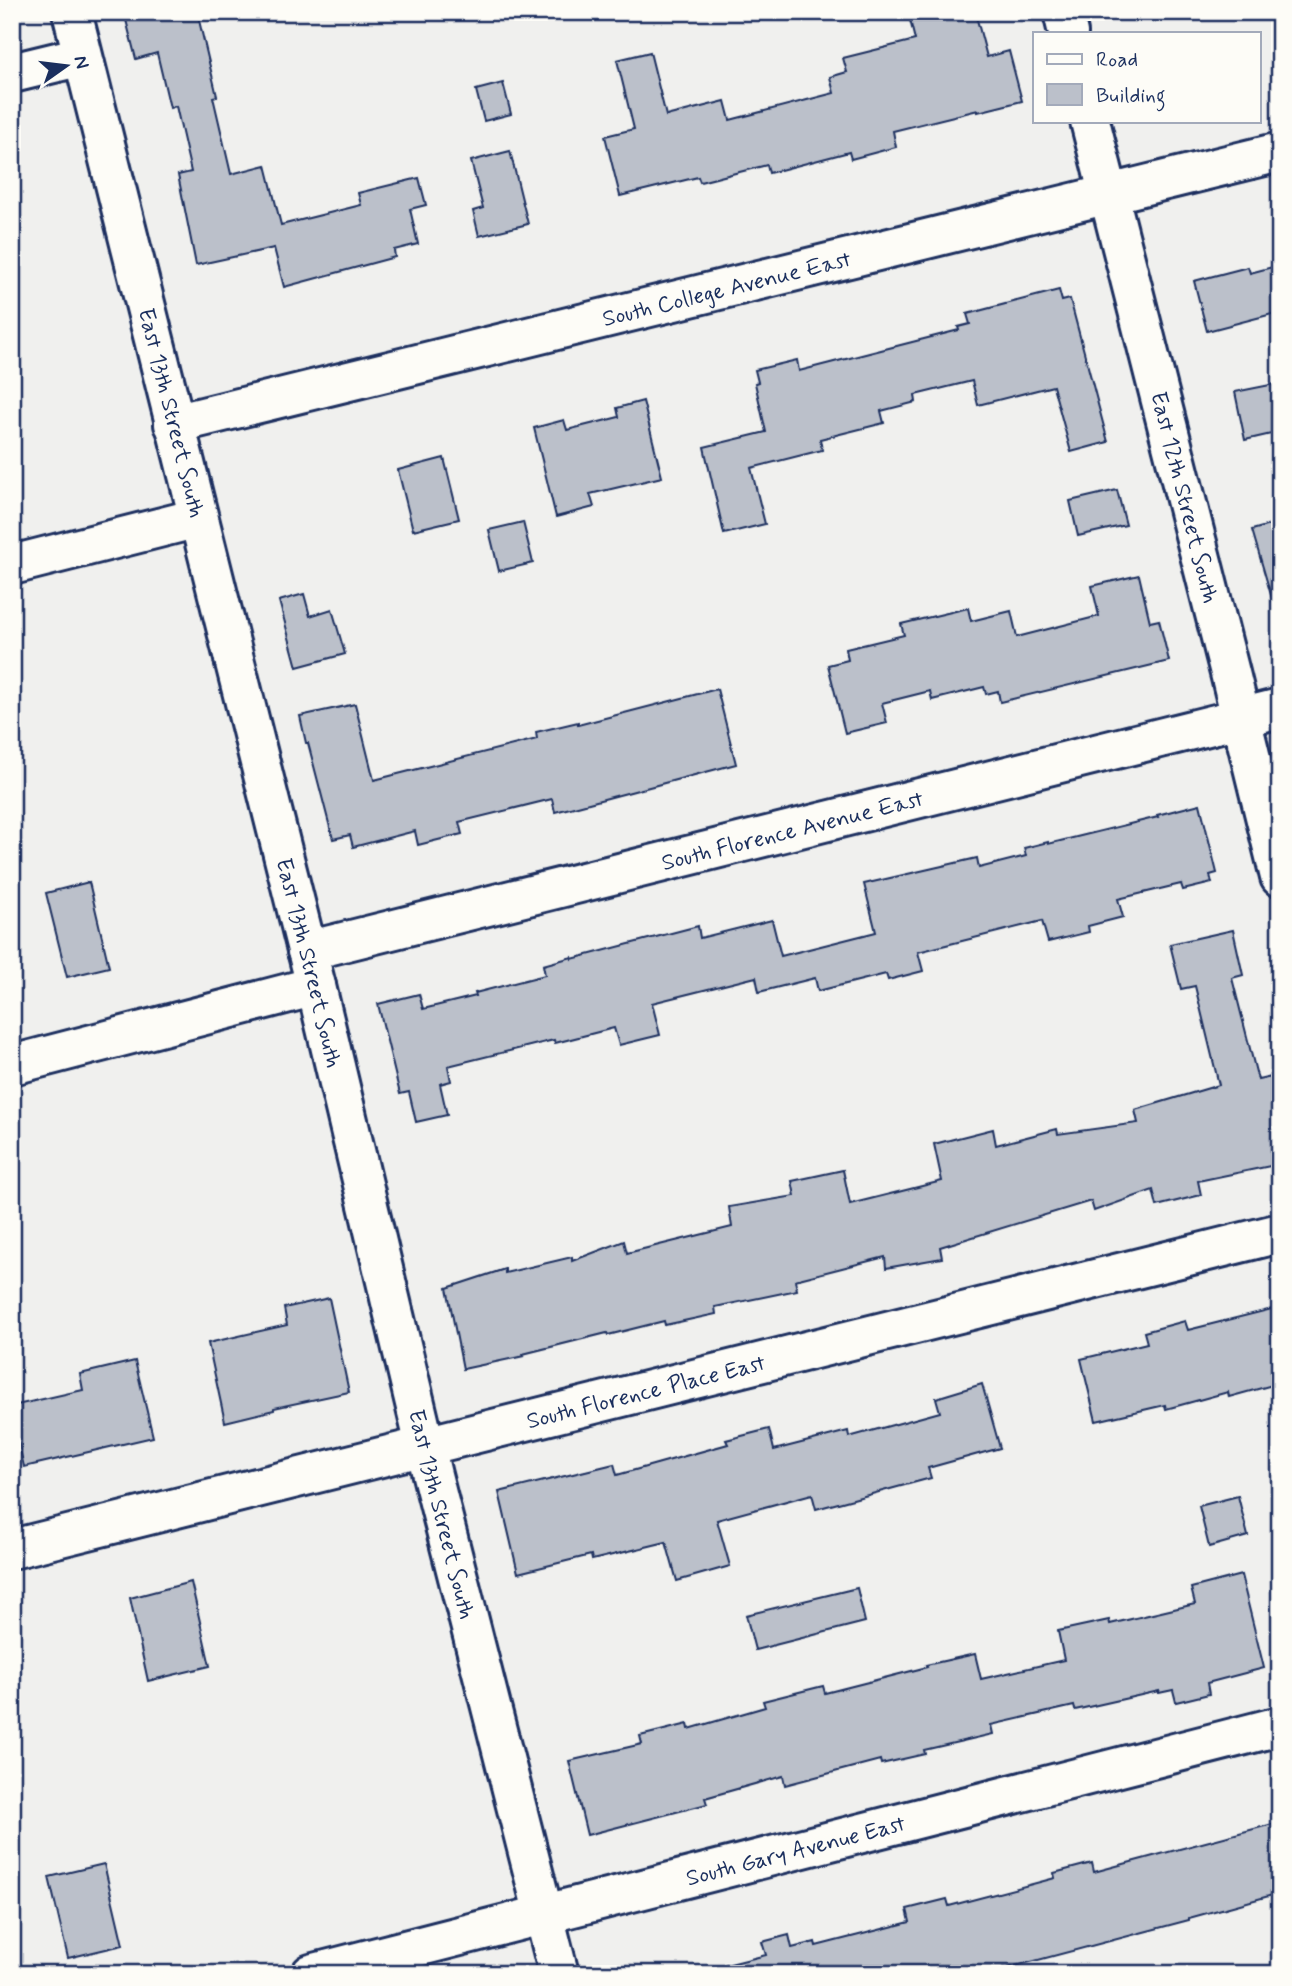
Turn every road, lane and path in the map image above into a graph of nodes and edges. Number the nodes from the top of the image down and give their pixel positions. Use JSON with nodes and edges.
{"nodes":[{"id":1,"x":72,"y":12,"type":"edge"},
{"id":2,"x":1063,"y":12,"type":"edge"},
{"id":3,"x":1068,"y":32,"type":"edge"},
{"id":4,"x":82,"y":56,"type":"junction"},
{"id":5,"x":12,"y":73,"type":"edge"},
{"id":6,"x":1090,"y":122,"type":"edge"},
{"id":7,"x":1280,"y":152,"type":"edge"},
{"id":8,"x":1108,"y":195,"type":"junction"},
{"id":9,"x":174,"y":424,"type":"junction"},
{"id":10,"x":198,"y":518,"type":"junction"},
{"id":11,"x":12,"y":565,"type":"edge"},
{"id":12,"x":1280,"y":708,"type":"edge"},
{"id":13,"x":1241,"y":718,"type":"junction"},
{"id":14,"x":1280,"y":877,"type":"edge"},
{"id":15,"x":311,"y":969,"type":"junction"},
{"id":16,"x":12,"y":1065,"type":"edge"},
{"id":17,"x":1280,"y":1233,"type":"edge"},
{"id":18,"x":426,"y":1446,"type":"junction"},
{"id":19,"x":12,"y":1549,"type":"edge"},
{"id":20,"x":1280,"y":1726,"type":"edge"},
{"id":21,"x":545,"y":1915,"type":"junction"},
{"id":22,"x":311,"y":1974,"type":"edge"},
{"id":23,"x":559,"y":1974,"type":"edge"}],
"edges":[{"from":1,"to":4,"type":"street","name":"East 13th Street South"},
{"from":2,"to":3,"type":"street"},
{"from":4,"to":5,"type":"street"},
{"from":4,"to":9,"type":"street","name":"East 13th Street South"},
{"from":6,"to":8,"type":"street","name":"East 12th Street South"},
{"from":7,"to":8,"type":"street","name":"South College Avenue East"},
{"from":8,"to":9,"type":"street","name":"South College Avenue East"},
{"from":8,"to":13,"type":"street","name":"East 12th Street South"},
{"from":9,"to":10,"type":"street","name":"East 13th Street South"},
{"from":10,"to":11,"type":"street"},
{"from":10,"to":15,"type":"street","name":"East 13th Street South"},
{"from":12,"to":13,"type":"street","name":"South Florence Avenue East"},
{"from":13,"to":14,"type":"street","name":"East 12th Street South"},
{"from":13,"to":15,"type":"street","name":"South Florence Avenue East"},
{"from":15,"to":16,"type":"street","name":"South Florence Avenue East"},
{"from":15,"to":18,"type":"street","name":"East 13th Street South"},
{"from":17,"to":18,"type":"street","name":"South Florence Place East"},
{"from":18,"to":19,"type":"street","name":"South Florence Place East"},
{"from":18,"to":21,"type":"street","name":"East 13th Street South"},
{"from":20,"to":21,"type":"street","name":"South Gary Avenue East"},
{"from":21,"to":22,"type":"street","name":"South Gary Avenue East"},
{"from":21,"to":23,"type":"street","name":"East 13th Street South"}]}
